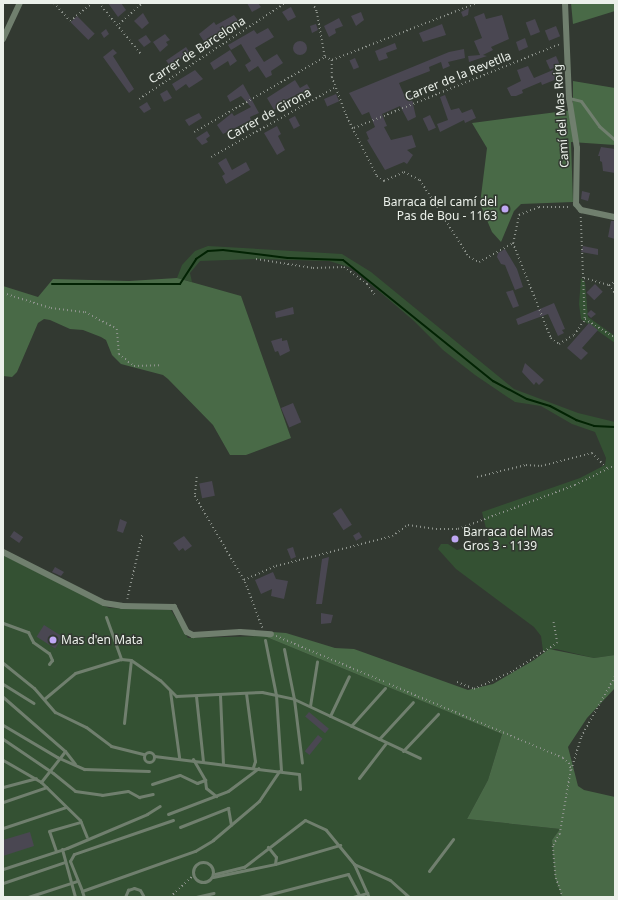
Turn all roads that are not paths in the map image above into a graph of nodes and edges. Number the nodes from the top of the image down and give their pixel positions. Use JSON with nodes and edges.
{"nodes":[{"id":1,"x":20,"y":3,"type":"edge"},
{"id":2,"x":565,"y":3,"type":"edge"},
{"id":3,"x":3,"y":38,"type":"edge"},
{"id":4,"x":569,"y":98,"type":"junction"},
{"id":5,"x":615,"y":140,"type":"edge"},
{"id":6,"x":615,"y":217,"type":"edge"},
{"id":7,"x":3,"y":552,"type":"edge"},
{"id":8,"x":106,"y":617,"type":"dead end"},
{"id":9,"x":3,"y":623,"type":"edge"},
{"id":10,"x":268,"y":633,"type":"road end"},
{"id":11,"x":265,"y":640,"type":"dead end"},
{"id":12,"x":284,"y":649,"type":"dead end"},
{"id":13,"x":121,"y":660,"type":"junction"},
{"id":14,"x":131,"y":660,"type":"junction"},
{"id":15,"x":317,"y":662,"type":"dead end"},
{"id":16,"x":3,"y":663,"type":"edge"},
{"id":17,"x":50,"y":664,"type":"dead end"},
{"id":18,"x":349,"y":676,"type":"dead end"},
{"id":19,"x":3,"y":684,"type":"edge"},
{"id":20,"x":385,"y":688,"type":"dead end"},
{"id":21,"x":170,"y":691,"type":"junction"},
{"id":22,"x":246,"y":693,"type":"junction"},
{"id":23,"x":220,"y":695,"type":"junction"},
{"id":24,"x":276,"y":695,"type":"junction"},
{"id":25,"x":196,"y":696,"type":"junction"},
{"id":26,"x":3,"y":697,"type":"edge"},
{"id":27,"x":44,"y":699,"type":"junction"},
{"id":28,"x":294,"y":699,"type":"junction"},
{"id":29,"x":413,"y":702,"type":"dead end"},
{"id":30,"x":34,"y":703,"type":"dead end"},
{"id":31,"x":310,"y":706,"type":"junction"},
{"id":32,"x":438,"y":714,"type":"dead end"},
{"id":33,"x":330,"y":716,"type":"junction"},
{"id":34,"x":124,"y":723,"type":"dead end"},
{"id":35,"x":3,"y":725,"type":"edge"},
{"id":36,"x":351,"y":726,"type":"junction"},
{"id":37,"x":3,"y":739,"type":"edge"},
{"id":38,"x":379,"y":739,"type":"junction"},
{"id":39,"x":386,"y":743,"type":"junction"},
{"id":40,"x":65,"y":751,"type":"junction"},
{"id":41,"x":403,"y":751,"type":"junction"},
{"id":42,"x":144,"y":754,"type":"junction"},
{"id":43,"x":154,"y":756,"type":"junction"},
{"id":44,"x":179,"y":757,"type":"junction"},
{"id":45,"x":60,"y":758,"type":"junction"},
{"id":46,"x":420,"y":758,"type":"dead end"},
{"id":47,"x":193,"y":759,"type":"junction"},
{"id":48,"x":3,"y":760,"type":"edge"},
{"id":49,"x":203,"y":760,"type":"junction"},
{"id":50,"x":223,"y":763,"type":"junction"},
{"id":51,"x":302,"y":763,"type":"dead end"},
{"id":52,"x":74,"y":764,"type":"junction"},
{"id":53,"x":253,"y":767,"type":"junction"},
{"id":54,"x":258,"y":768,"type":"junction"},
{"id":55,"x":51,"y":771,"type":"junction"},
{"id":56,"x":149,"y":771,"type":"dead end"},
{"id":57,"x":280,"y":771,"type":"junction"},
{"id":58,"x":36,"y":778,"type":"junction"},
{"id":59,"x":359,"y":778,"type":"dead end"},
{"id":60,"x":205,"y":780,"type":"junction"},
{"id":61,"x":41,"y":782,"type":"junction"},
{"id":62,"x":152,"y":784,"type":"dead end"},
{"id":63,"x":3,"y":787,"type":"edge"},
{"id":64,"x":47,"y":787,"type":"junction"},
{"id":65,"x":300,"y":789,"type":"dead end"},
{"id":66,"x":153,"y":794,"type":"dead end"},
{"id":67,"x":216,"y":796,"type":"junction"},
{"id":68,"x":3,"y":802,"type":"edge"},
{"id":69,"x":160,"y":806,"type":"dead end"},
{"id":70,"x":66,"y":807,"type":"junction"},
{"id":71,"x":168,"y":814,"type":"dead end"},
{"id":72,"x":173,"y":820,"type":"dead end"},
{"id":73,"x":81,"y":822,"type":"junction"},
{"id":74,"x":231,"y":825,"type":"junction"},
{"id":75,"x":180,"y":827,"type":"dead end"},
{"id":76,"x":3,"y":828,"type":"edge"},
{"id":77,"x":87,"y":837,"type":"junction"},
{"id":78,"x":453,"y":839,"type":"dead end"},
{"id":79,"x":340,"y":845,"type":"junction"},
{"id":80,"x":268,"y":847,"type":"junction"},
{"id":81,"x":62,"y":849,"type":"junction"},
{"id":82,"x":56,"y":851,"type":"junction"},
{"id":83,"x":65,"y":862,"type":"junction"},
{"id":84,"x":275,"y":864,"type":"junction"},
{"id":85,"x":354,"y":864,"type":"junction"},
{"id":86,"x":3,"y":868,"type":"edge"},
{"id":87,"x":429,"y":870,"type":"dead end"},
{"id":88,"x":214,"y":876,"type":"junction"},
{"id":89,"x":77,"y":881,"type":"junction"},
{"id":90,"x":71,"y":882,"type":"junction"},
{"id":91,"x":3,"y":883,"type":"edge"},
{"id":92,"x":82,"y":891,"type":"junction"},
{"id":93,"x":367,"y":892,"type":"junction"},
{"id":94,"x":214,"y":893,"type":"dead end"},
{"id":95,"x":359,"y":895,"type":"junction"},
{"id":96,"x":28,"y":897,"type":"edge"},
{"id":97,"x":75,"y":897,"type":"edge"},
{"id":98,"x":84,"y":897,"type":"edge"},
{"id":99,"x":125,"y":897,"type":"edge"},
{"id":100,"x":144,"y":897,"type":"edge"},
{"id":101,"x":196,"y":897,"type":"edge"},
{"id":102,"x":259,"y":897,"type":"edge"},
{"id":103,"x":353,"y":897,"type":"edge"},
{"id":104,"x":369,"y":897,"type":"edge"},
{"id":105,"x":409,"y":897,"type":"edge"}],
"edges":[{"from":1,"to":3,"type":"street"},
{"from":2,"to":4,"type":"street","name":"Camí del Mas Roig"},
{"from":4,"to":5,"type":"lane"},
{"from":4,"to":6,"type":"street","name":"Camí del Mas Roig"},
{"from":7,"to":10,"type":"street"},
{"from":8,"to":13,"type":"lane"},
{"from":9,"to":17,"type":"lane"},
{"from":11,"to":24,"type":"lane"},
{"from":12,"to":28,"type":"lane"},
{"from":13,"to":14,"type":"lane"},
{"from":13,"to":27,"type":"lane"},
{"from":14,"to":21,"type":"lane"},
{"from":14,"to":34,"type":"lane"},
{"from":15,"to":31,"type":"lane"},
{"from":16,"to":27,"type":"lane"},
{"from":18,"to":33,"type":"lane"},
{"from":19,"to":30,"type":"lane"},
{"from":20,"to":36,"type":"lane"},
{"from":21,"to":25,"type":"lane"},
{"from":21,"to":44,"type":"lane"},
{"from":22,"to":23,"type":"lane"},
{"from":22,"to":24,"type":"lane"},
{"from":22,"to":53,"type":"lane"},
{"from":23,"to":25,"type":"lane"},
{"from":23,"to":50,"type":"lane"},
{"from":24,"to":28,"type":"lane"},
{"from":24,"to":57,"type":"lane"},
{"from":25,"to":49,"type":"lane"},
{"from":26,"to":40,"type":"lane"},
{"from":27,"to":42,"type":"lane"},
{"from":28,"to":31,"type":"lane"},
{"from":28,"to":51,"type":"lane"},
{"from":29,"to":38,"type":"lane"},
{"from":31,"to":33,"type":"lane"},
{"from":32,"to":41,"type":"lane"},
{"from":33,"to":36,"type":"lane"},
{"from":35,"to":45,"type":"lane"},
{"from":36,"to":38,"type":"lane"},
{"from":37,"to":55,"type":"lane"},
{"from":38,"to":39,"type":"lane"},
{"from":39,"to":41,"type":"lane"},
{"from":39,"to":59,"type":"lane"},
{"from":40,"to":45,"type":"lane"},
{"from":40,"to":52,"type":"lane"},
{"from":41,"to":46,"type":"lane"},
{"from":42,"to":43,"type":"lane"},
{"from":42,"to":43,"type":"lane"},
{"from":43,"to":44,"type":"lane"},
{"from":44,"to":47,"type":"lane"},
{"from":45,"to":52,"type":"lane"},
{"from":45,"to":55,"type":"lane"},
{"from":47,"to":49,"type":"lane"},
{"from":47,"to":60,"type":"lane"},
{"from":48,"to":58,"type":"lane"},
{"from":49,"to":50,"type":"lane"},
{"from":50,"to":53,"type":"lane"},
{"from":52,"to":56,"type":"lane"},
{"from":53,"to":54,"type":"lane"},
{"from":54,"to":57,"type":"lane"},
{"from":54,"to":67,"type":"lane"},
{"from":55,"to":61,"type":"lane"},
{"from":55,"to":66,"type":"lane"},
{"from":57,"to":65,"type":"lane"},
{"from":57,"to":74,"type":"lane"},
{"from":58,"to":61,"type":"lane"},
{"from":58,"to":63,"type":"lane"},
{"from":60,"to":62,"type":"lane"},
{"from":60,"to":67,"type":"lane"},
{"from":61,"to":64,"type":"lane"},
{"from":64,"to":68,"type":"lane"},
{"from":64,"to":70,"type":"lane"},
{"from":67,"to":71,"type":"lane"},
{"from":69,"to":77,"type":"lane"},
{"from":70,"to":73,"type":"lane"},
{"from":70,"to":76,"type":"lane"},
{"from":72,"to":89,"type":"lane"},
{"from":73,"to":77,"type":"lane"},
{"from":73,"to":82,"type":"lane"},
{"from":74,"to":75,"type":"lane"},
{"from":74,"to":92,"type":"lane"},
{"from":77,"to":81,"type":"lane"},
{"from":78,"to":87,"type":"lane"},
{"from":79,"to":80,"type":"lane"},
{"from":79,"to":84,"type":"lane"},
{"from":79,"to":85,"type":"lane"},
{"from":80,"to":84,"type":"lane"},
{"from":80,"to":88,"type":"lane"},
{"from":81,"to":82,"type":"lane"},
{"from":81,"to":83,"type":"lane"},
{"from":82,"to":86,"type":"lane"},
{"from":83,"to":90,"type":"lane"},
{"from":83,"to":91,"type":"lane"},
{"from":84,"to":88,"type":"lane"},
{"from":85,"to":93,"type":"lane"},
{"from":85,"to":105,"type":"lane"},
{"from":88,"to":88,"type":"lane"},
{"from":89,"to":90,"type":"lane"},
{"from":89,"to":92,"type":"lane"},
{"from":90,"to":96,"type":"lane"},
{"from":90,"to":97,"type":"lane"},
{"from":92,"to":98,"type":"lane"},
{"from":93,"to":95,"type":"lane"},
{"from":93,"to":104,"type":"lane"},
{"from":94,"to":101,"type":"lane"},
{"from":95,"to":102,"type":"lane"},
{"from":95,"to":103,"type":"lane"},
{"from":99,"to":100,"type":"lane"}]}
